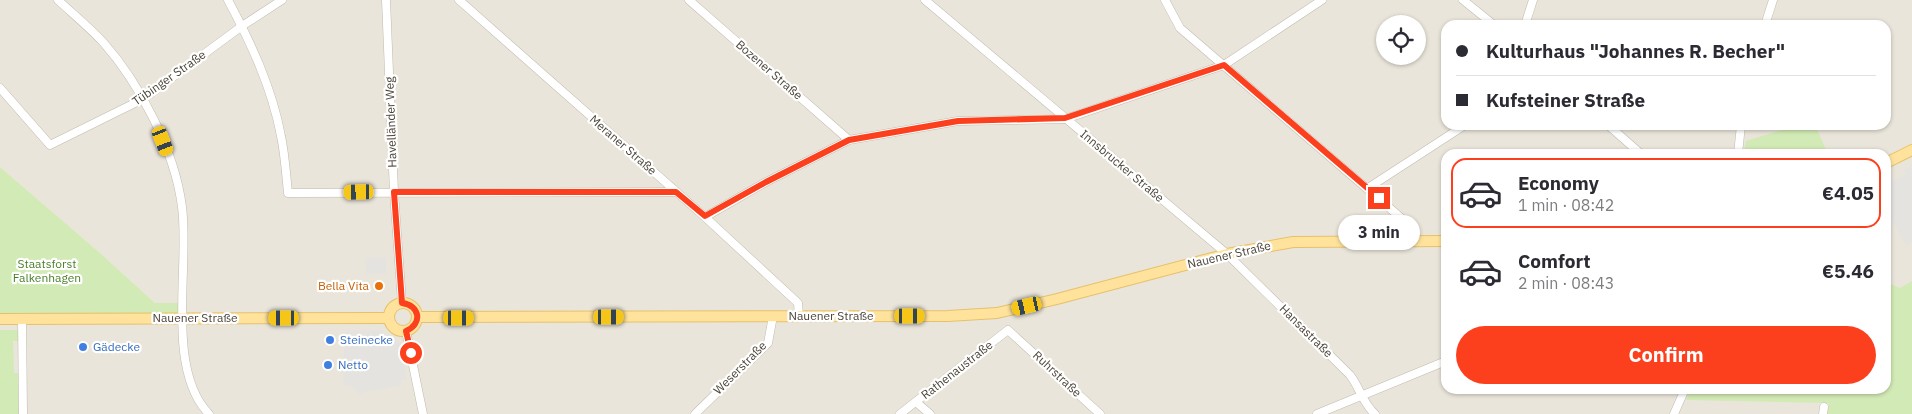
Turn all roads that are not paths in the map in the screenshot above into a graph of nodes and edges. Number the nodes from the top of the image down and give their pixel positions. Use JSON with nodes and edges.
{"nodes":[{"id":1,"x":58,"y":0,"type":"edge"},
{"id":2,"x":228,"y":0,"type":"edge"},
{"id":3,"x":282,"y":0,"type":"edge"},
{"id":4,"x":386,"y":0,"type":"edge"},
{"id":5,"x":459,"y":0,"type":"edge"},
{"id":6,"x":689,"y":0,"type":"edge"},
{"id":7,"x":925,"y":0,"type":"edge"},
{"id":8,"x":1166,"y":0,"type":"edge"},
{"id":9,"x":1322,"y":0,"type":"edge"},
{"id":10,"x":1463,"y":0,"type":"edge"},
{"id":11,"x":1533,"y":0,"type":"edge"},
{"id":12,"x":1773,"y":0,"type":"edge"},
{"id":13,"x":1488,"y":20,"type":"edge"},
{"id":14,"x":1527,"y":20,"type":"edge"},
{"id":15,"x":1767,"y":20,"type":"edge"},
{"id":16,"x":242,"y":26,"type":"junction"},
{"id":17,"x":1224,"y":65,"type":"junction"},
{"id":18,"x":0,"y":88,"type":"edge"},
{"id":19,"x":144,"y":99,"type":"junction"},
{"id":20,"x":1065,"y":118,"type":"junction"},
{"id":21,"x":1457,"y":130,"type":"edge"},
{"id":22,"x":1614,"y":130,"type":"edge"},
{"id":23,"x":1740,"y":130,"type":"edge"},
{"id":24,"x":849,"y":140,"type":"junction"},
{"id":25,"x":1635,"y":149,"type":"edge"},
{"id":26,"x":1739,"y":149,"type":"edge"},
{"id":27,"x":1912,"y":150,"type":"edge"},
{"id":28,"x":1891,"y":160,"type":"edge"},
{"id":29,"x":1368,"y":188,"type":"junction"},
{"id":30,"x":394,"y":192,"type":"junction"},
{"id":31,"x":676,"y":192,"type":"junction"},
{"id":32,"x":705,"y":216,"type":"junction"},
{"id":33,"x":1414,"y":241,"type":"junction"},
{"id":34,"x":1441,"y":241,"type":"edge"},
{"id":35,"x":1228,"y":254,"type":"junction"},
{"id":36,"x":402,"y":303,"type":"junction"},
{"id":37,"x":773,"y":316,"type":"junction"},
{"id":38,"x":799,"y":316,"type":"junction"},
{"id":39,"x":418,"y":317,"type":"junction"},
{"id":40,"x":22,"y":318,"type":"junction"},
{"id":41,"x":183,"y":318,"type":"junction"},
{"id":42,"x":389,"y":318,"type":"junction"},
{"id":43,"x":0,"y":319,"type":"edge"},
{"id":44,"x":406,"y":331,"type":"junction"},
{"id":45,"x":1014,"y":335,"type":"joint"},
{"id":46,"x":1441,"y":363,"type":"edge"},
{"id":47,"x":1683,"y":394,"type":"edge"},
{"id":48,"x":1362,"y":395,"type":"junction"},
{"id":49,"x":916,"y":402,"type":"junction"},
{"id":50,"x":23,"y":414,"type":"edge"},
{"id":51,"x":209,"y":414,"type":"edge"},
{"id":52,"x":423,"y":414,"type":"edge"},
{"id":53,"x":695,"y":414,"type":"edge"},
{"id":54,"x":900,"y":414,"type":"edge"},
{"id":55,"x":930,"y":414,"type":"edge"},
{"id":56,"x":1100,"y":414,"type":"edge"},
{"id":57,"x":1317,"y":414,"type":"edge"},
{"id":58,"x":1375,"y":414,"type":"edge"},
{"id":59,"x":1674,"y":414,"type":"edge"}],
"edges":[{"from":1,"to":19,"type":"street"},
{"from":2,"to":16,"type":"street"},
{"from":3,"to":16,"type":"street","name":"Tübinger Straße"},
{"from":4,"to":30,"type":"street","name":"Havelländer Weg"},
{"from":5,"to":31,"type":"street","name":"Meraner Straße"},
{"from":6,"to":24,"type":"street","name":"Bozener Straße"},
{"from":7,"to":20,"type":"street","name":"Innsbrucker Straße"},
{"from":8,"to":17,"type":"street"},
{"from":9,"to":17,"type":"street"},
{"from":10,"to":13,"type":"street"},
{"from":11,"to":14,"type":"street"},
{"from":12,"to":15,"type":"street"},
{"from":16,"to":19,"type":"street","name":"Tübinger Straße"},
{"from":16,"to":30,"type":"street"},
{"from":17,"to":20,"type":"street"},
{"from":17,"to":29,"type":"street"},
{"from":18,"to":19,"type":"street","name":"Tübinger Straße"},
{"from":19,"to":41,"type":"street"},
{"from":20,"to":24,"type":"street"},
{"from":20,"to":35,"type":"street","name":"Innsbrucker Straße"},
{"from":21,"to":29,"type":"street"},
{"from":22,"to":25,"type":"street"},
{"from":23,"to":26,"type":"street"},
{"from":24,"to":32,"type":"street"},
{"from":27,"to":28,"type":"main road"},
{"from":29,"to":33,"type":"street"},
{"from":30,"to":31,"type":"street"},
{"from":30,"to":36,"type":"street","name":"Havelländer Weg"},
{"from":31,"to":32,"type":"street","name":"Meraner Straße"},
{"from":32,"to":38,"type":"street","name":"Meraner Straße"},
{"from":33,"to":34,"type":"main road","name":"Nauener Straße"},
{"from":33,"to":35,"type":"main road","name":"Nauener Straße"},
{"from":35,"to":38,"type":"main road","name":"Nauener Straße"},
{"from":35,"to":48,"type":"street","name":"Hansastraße"},
{"from":36,"to":39,"type":"main road"},
{"from":36,"to":42,"type":"main road"},
{"from":37,"to":38,"type":"main road","name":"Nauener Straße"},
{"from":37,"to":39,"type":"main road","name":"Nauener Straße"},
{"from":37,"to":53,"type":"street","name":"Weserstraße"},
{"from":39,"to":44,"type":"main road"},
{"from":40,"to":41,"type":"main road","name":"Nauener Straße"},
{"from":40,"to":43,"type":"main road","name":"Nauener Straße"},
{"from":40,"to":50,"type":"street"},
{"from":41,"to":42,"type":"main road","name":"Nauener Straße"},
{"from":41,"to":51,"type":"street"},
{"from":42,"to":44,"type":"main road"},
{"from":44,"to":52,"type":"street"},
{"from":45,"to":49,"type":"street","name":"Rathenaustraße"},
{"from":45,"to":56,"type":"street","name":"Ruhrstraße"},
{"from":46,"to":48,"type":"street"},
{"from":47,"to":59,"type":"street"},
{"from":48,"to":57,"type":"street"},
{"from":48,"to":58,"type":"street","name":"Hansastraße"},
{"from":49,"to":54,"type":"street","name":"Rathenaustraße"},
{"from":49,"to":55,"type":"street"}]}
